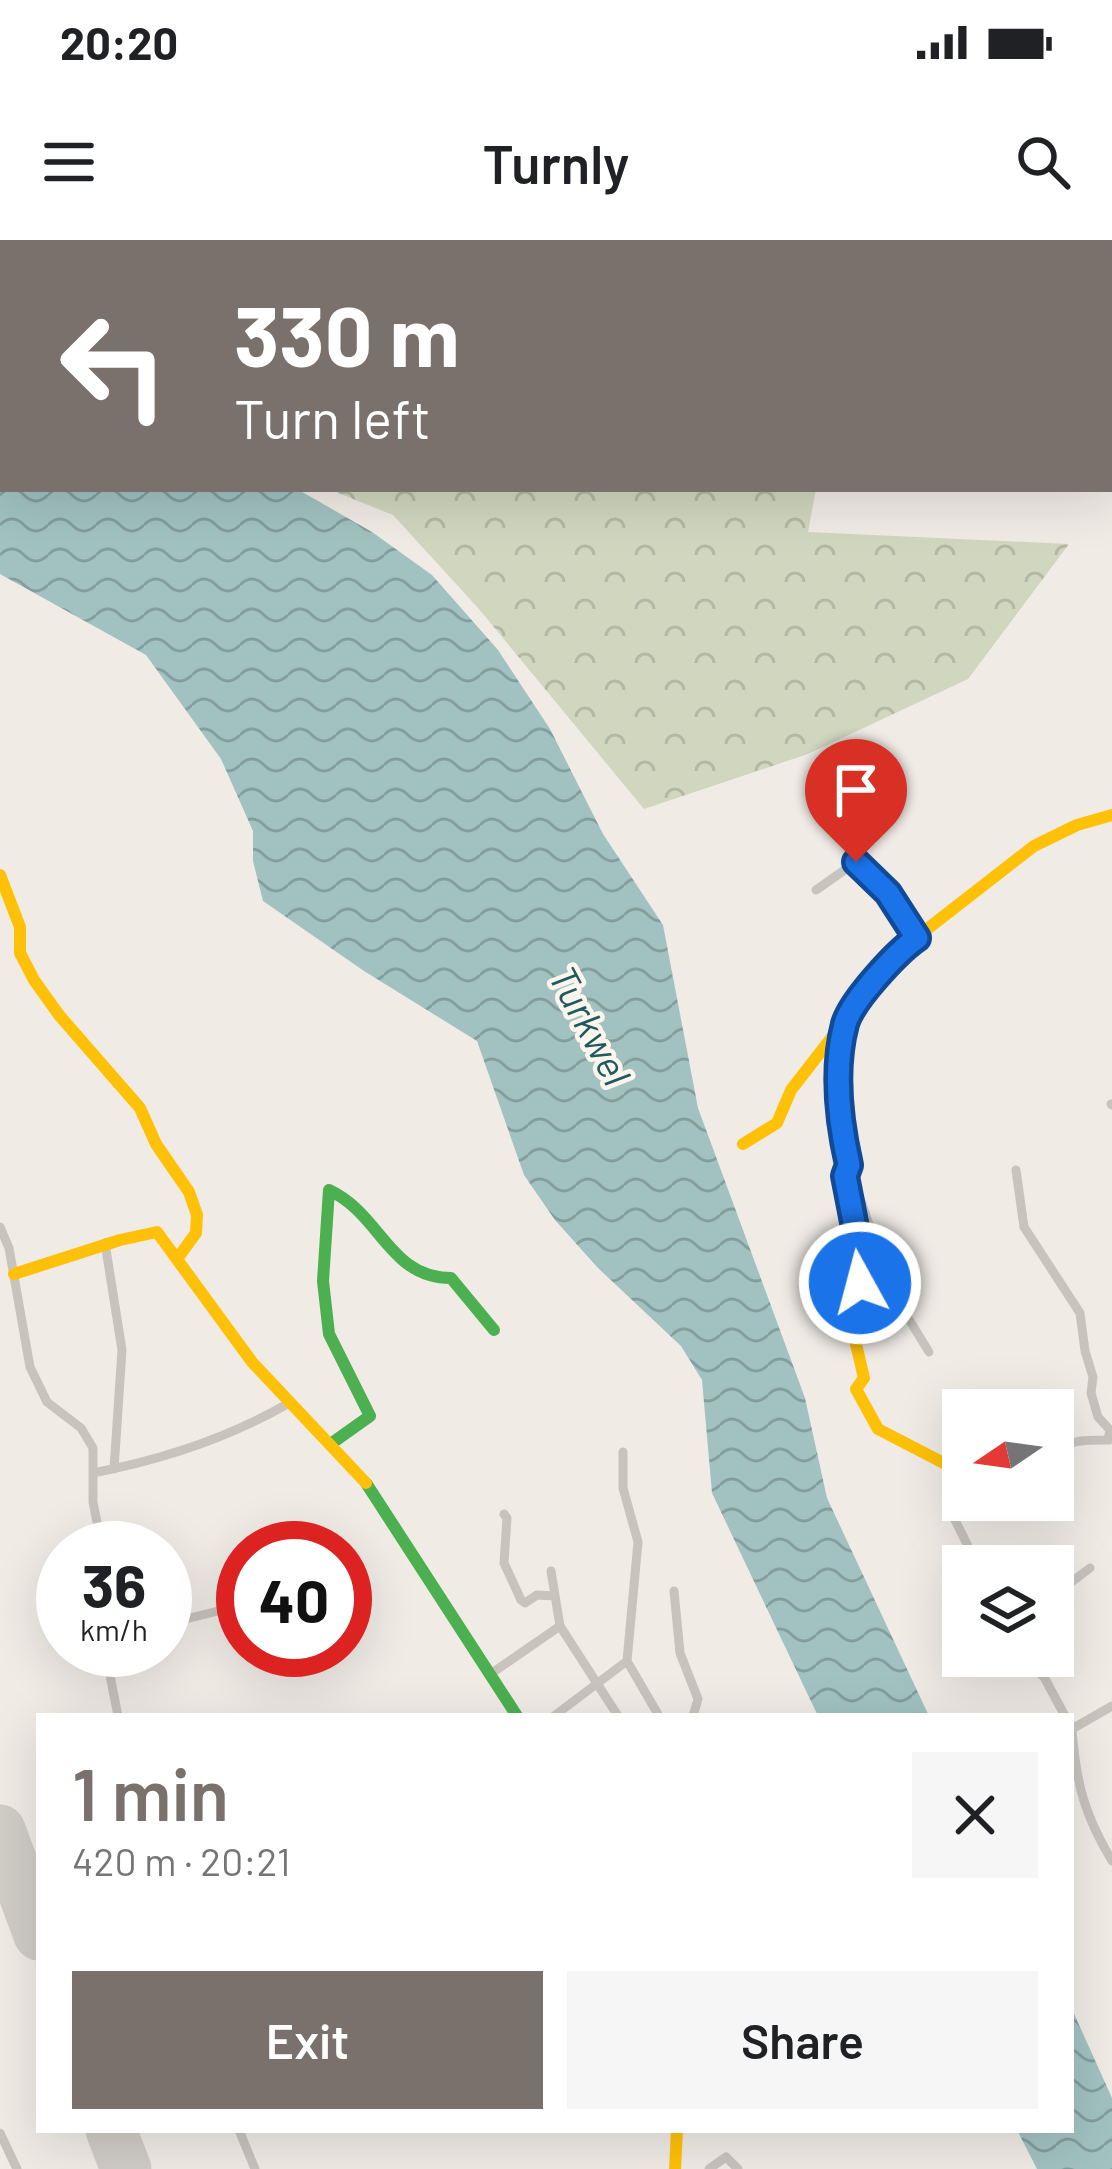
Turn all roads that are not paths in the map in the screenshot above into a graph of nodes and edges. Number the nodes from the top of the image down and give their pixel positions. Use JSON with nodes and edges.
{"nodes":[{"id":1,"x":1112,"y":815,"type":"edge"},
{"id":2,"x":0,"y":875,"type":"edge"},
{"id":3,"x":816,"y":890,"type":"dead end"},
{"id":4,"x":917,"y":938,"type":"junction"},
{"id":5,"x":846,"y":1020,"type":"junction"},
{"id":6,"x":743,"y":1144,"type":"dead end"},
{"id":7,"x":849,"y":1165,"type":"junction"},
{"id":8,"x":1016,"y":1170,"type":"dead end"},
{"id":9,"x":0,"y":1227,"type":"edge"},
{"id":10,"x":105,"y":1243,"type":"junction"},
{"id":11,"x":177,"y":1259,"type":"junction"},
{"id":12,"x":14,"y":1274,"type":"junction"},
{"id":13,"x":494,"y":1330,"type":"dead end"},
{"id":14,"x":929,"y":1352,"type":"dead end"},
{"id":15,"x":289,"y":1403,"type":"junction"},
{"id":16,"x":1110,"y":1440,"type":"edge"},
{"id":17,"x":1074,"y":1442,"type":"edge"},
{"id":18,"x":332,"y":1443,"type":"junction"},
{"id":19,"x":623,"y":1451,"type":"dead end"},
{"id":20,"x":942,"y":1462,"type":"edge"},
{"id":21,"x":114,"y":1469,"type":"junction"},
{"id":22,"x":93,"y":1474,"type":"junction"},
{"id":23,"x":504,"y":1514,"type":"dead end"},
{"id":24,"x":97,"y":1521,"type":"edge"},
{"id":25,"x":1090,"y":1568,"type":"dead end"},
{"id":26,"x":550,"y":1571,"type":"dead end"},
{"id":27,"x":1074,"y":1580,"type":"edge"},
{"id":28,"x":674,"y":1591,"type":"dead end"},
{"id":29,"x":555,"y":1596,"type":"junction"},
{"id":30,"x":560,"y":1626,"type":"junction"},
{"id":31,"x":627,"y":1660,"type":"junction"},
{"id":32,"x":492,"y":1673,"type":"junction"},
{"id":33,"x":110,"y":1677,"type":"edge"},
{"id":34,"x":1044,"y":1677,"type":"edge"},
{"id":35,"x":598,"y":1684,"type":"junction"},
{"id":36,"x":1112,"y":1706,"type":"edge"},
{"id":37,"x":117,"y":1713,"type":"edge"},
{"id":38,"x":515,"y":1713,"type":"edge"},
{"id":39,"x":558,"y":1713,"type":"edge"},
{"id":40,"x":616,"y":1713,"type":"edge"},
{"id":41,"x":657,"y":1713,"type":"edge"},
{"id":42,"x":694,"y":1713,"type":"edge"},
{"id":43,"x":1063,"y":1713,"type":"edge"},
{"id":44,"x":1074,"y":1726,"type":"edge"},
{"id":45,"x":1074,"y":1766,"type":"edge"},
{"id":46,"x":1112,"y":1861,"type":"edge"},
{"id":47,"x":0,"y":2133,"type":"edge"},
{"id":48,"x":240,"y":2133,"type":"edge"},
{"id":49,"x":677,"y":2133,"type":"edge"},
{"id":50,"x":16,"y":2169,"type":"edge"},
{"id":51,"x":255,"y":2169,"type":"edge"},
{"id":52,"x":675,"y":2169,"type":"edge"},
{"id":53,"x":709,"y":2169,"type":"edge"},
{"id":54,"x":738,"y":2169,"type":"edge"}],
"edges":[{"from":1,"to":4,"type":"street"},
{"from":2,"to":11,"type":"street"},
{"from":3,"to":4,"type":"street"},
{"from":4,"to":5,"type":"street"},
{"from":5,"to":6,"type":"street"},
{"from":5,"to":7,"type":"street"},
{"from":7,"to":14,"type":"street"},
{"from":7,"to":20,"type":"street"},
{"from":8,"to":16,"type":"street"},
{"from":9,"to":12,"type":"street"},
{"from":10,"to":11,"type":"street"},
{"from":10,"to":12,"type":"street"},
{"from":10,"to":21,"type":"street"},
{"from":11,"to":15,"type":"street"},
{"from":12,"to":22,"type":"street"},
{"from":13,"to":18,"type":"street"},
{"from":15,"to":18,"type":"street"},
{"from":15,"to":21,"type":"street"},
{"from":16,"to":17,"type":"street"},
{"from":18,"to":32,"type":"street"},
{"from":19,"to":31,"type":"street"},
{"from":21,"to":22,"type":"street"},
{"from":22,"to":24,"type":"street"},
{"from":23,"to":29,"type":"street"},
{"from":25,"to":27,"type":"street"},
{"from":26,"to":29,"type":"street"},
{"from":28,"to":42,"type":"street"},
{"from":29,"to":30,"type":"street"},
{"from":30,"to":32,"type":"street"},
{"from":30,"to":35,"type":"street"},
{"from":31,"to":35,"type":"street"},
{"from":31,"to":41,"type":"street"},
{"from":32,"to":38,"type":"street"},
{"from":33,"to":37,"type":"street"},
{"from":34,"to":43,"type":"street"},
{"from":35,"to":39,"type":"street"},
{"from":35,"to":40,"type":"street"},
{"from":36,"to":44,"type":"street"},
{"from":45,"to":46,"type":"street"},
{"from":47,"to":50,"type":"street"},
{"from":48,"to":51,"type":"street"},
{"from":49,"to":52,"type":"street"},
{"from":53,"to":54,"type":"street"}]}
